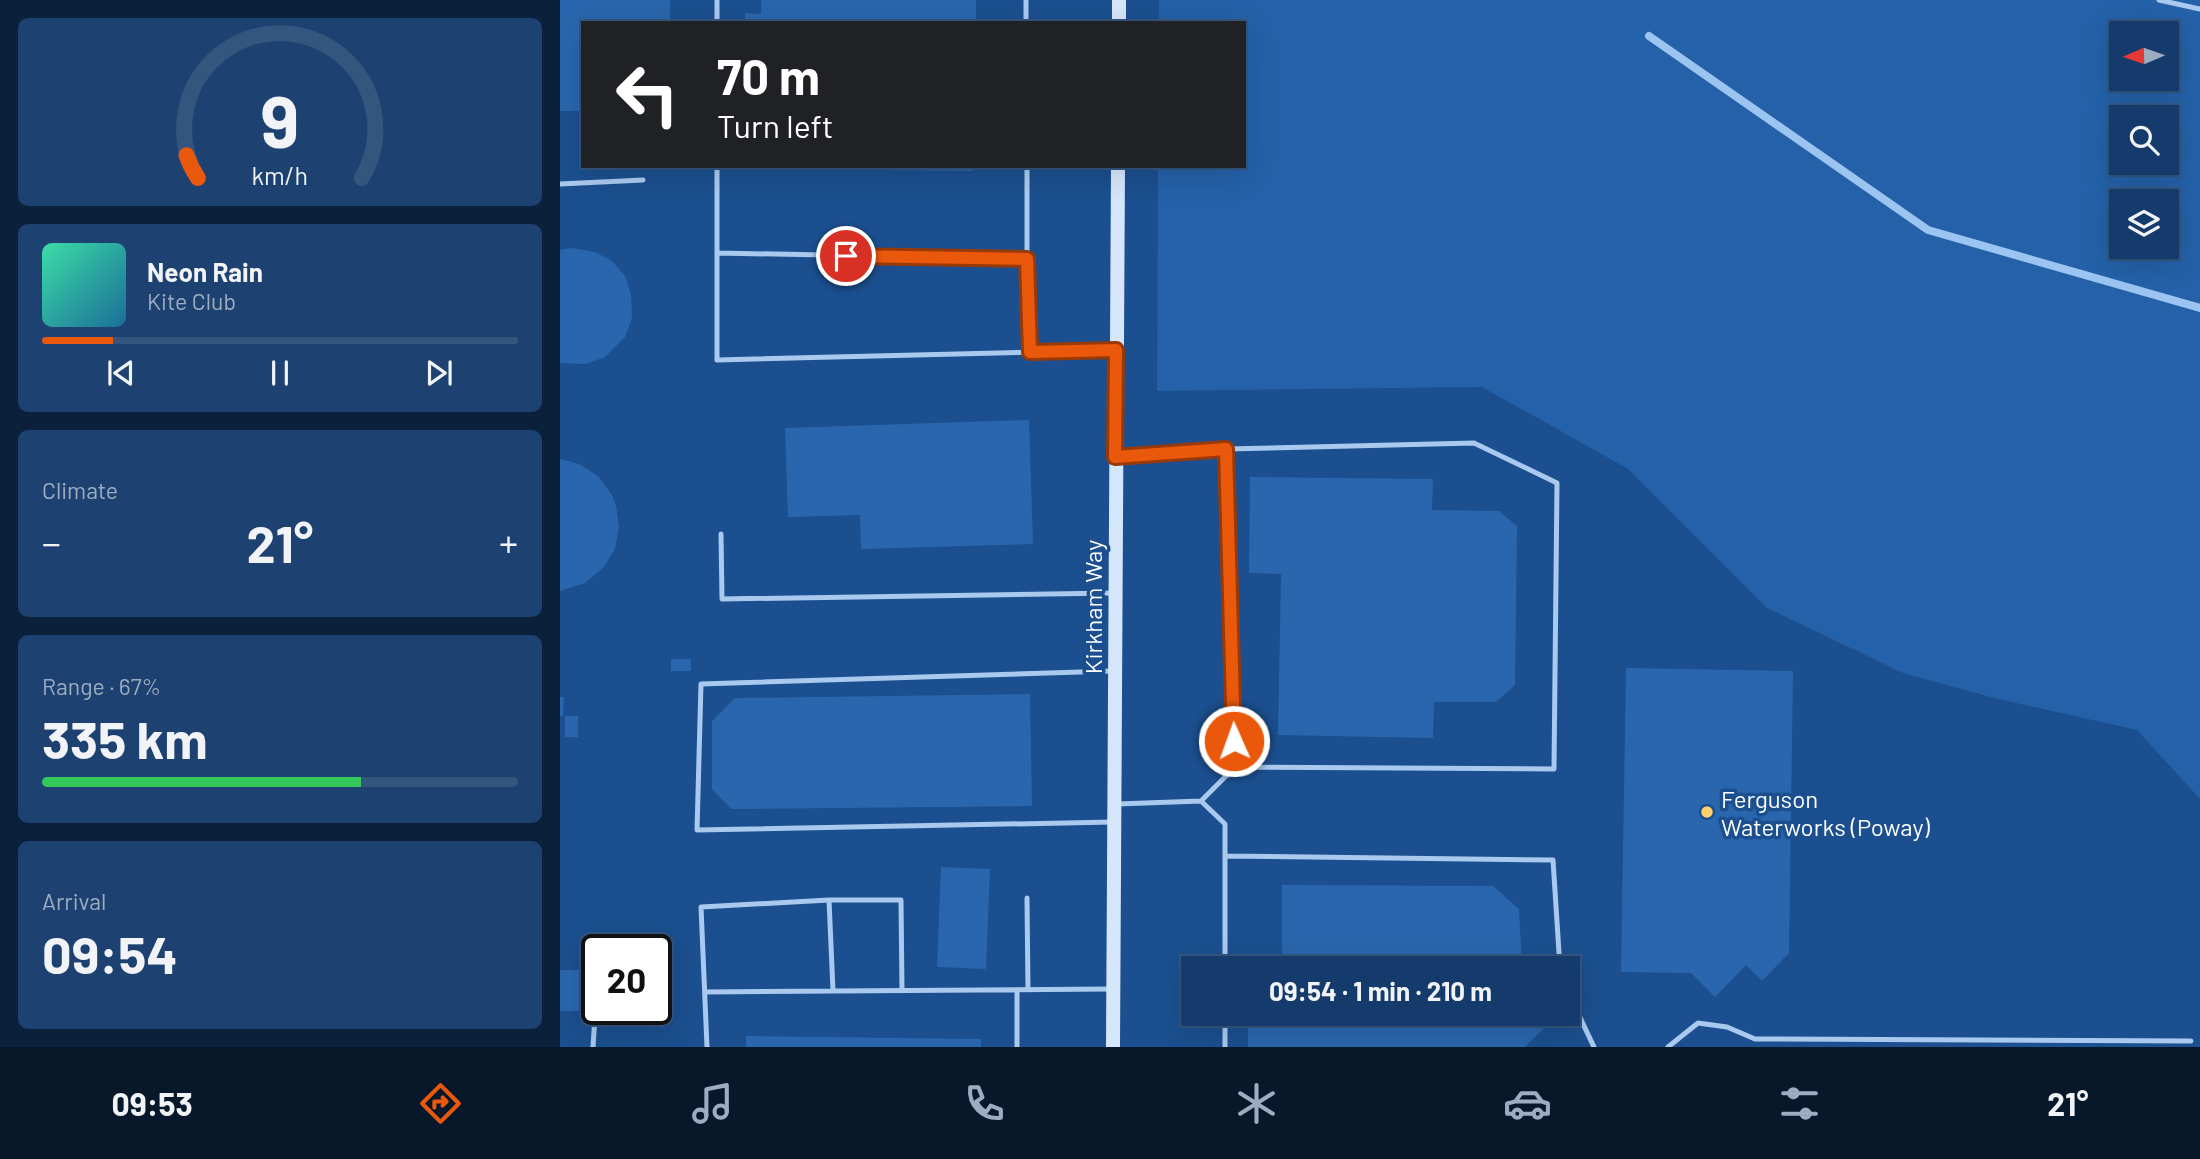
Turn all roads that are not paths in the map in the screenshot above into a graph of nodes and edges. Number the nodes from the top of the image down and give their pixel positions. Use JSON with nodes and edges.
{"nodes":[{"id":1,"x":717,"y":0,"type":"edge"},
{"id":2,"x":1026,"y":0,"type":"edge"},
{"id":3,"x":1119,"y":0,"type":"edge"},
{"id":4,"x":2159,"y":0,"type":"edge"},
{"id":5,"x":2200,"y":9,"type":"edge"},
{"id":6,"x":717,"y":21,"type":"edge"},
{"id":7,"x":1026,"y":21,"type":"edge"},
{"id":8,"x":1119,"y":21,"type":"edge"},
{"id":9,"x":717,"y":168,"type":"edge"},
{"id":10,"x":1027,"y":168,"type":"edge"},
{"id":11,"x":1118,"y":168,"type":"edge"},
{"id":12,"x":643,"y":180,"type":"dead end"},
{"id":13,"x":560,"y":184,"type":"edge"},
{"id":14,"x":717,"y":253,"type":"junction"},
{"id":15,"x":1027,"y":259,"type":"junction"},
{"id":16,"x":1116,"y":350,"type":"junction"},
{"id":17,"x":1030,"y":352,"type":"junction"},
{"id":18,"x":1226,"y":449,"type":"junction"},
{"id":19,"x":1115,"y":457,"type":"junction"},
{"id":20,"x":721,"y":534,"type":"dead end"},
{"id":21,"x":1114,"y":593,"type":"junction"},
{"id":22,"x":1114,"y":671,"type":"junction"},
{"id":23,"x":1235,"y":767,"type":"junction"},
{"id":24,"x":1201,"y":801,"type":"junction"},
{"id":25,"x":1114,"y":804,"type":"junction"},
{"id":26,"x":1114,"y":822,"type":"junction"},
{"id":27,"x":1225,"y":856,"type":"junction"},
{"id":28,"x":1027,"y":898,"type":"dead end"},
{"id":29,"x":829,"y":900,"type":"junction"},
{"id":30,"x":1225,"y":956,"type":"edge"},
{"id":31,"x":1559,"y":956,"type":"edge"},
{"id":32,"x":1113,"y":989,"type":"junction"},
{"id":33,"x":1017,"y":990,"type":"junction"},
{"id":34,"x":1028,"y":990,"type":"junction"},
{"id":35,"x":833,"y":991,"type":"junction"},
{"id":36,"x":902,"y":991,"type":"junction"},
{"id":37,"x":705,"y":992,"type":"junction"},
{"id":38,"x":1580,"y":1017,"type":"edge"},
{"id":39,"x":594,"y":1025,"type":"edge"},
{"id":40,"x":1225,"y":1026,"type":"edge"},
{"id":41,"x":2191,"y":1041,"type":"dead end"},
{"id":42,"x":593,"y":1047,"type":"edge"},
{"id":43,"x":707,"y":1047,"type":"edge"},
{"id":44,"x":1017,"y":1047,"type":"edge"},
{"id":45,"x":1113,"y":1047,"type":"edge"},
{"id":46,"x":1225,"y":1047,"type":"edge"},
{"id":47,"x":1594,"y":1047,"type":"edge"},
{"id":48,"x":1668,"y":1047,"type":"edge"}],
"edges":[{"from":1,"to":6,"type":"lane"},
{"from":2,"to":7,"type":"lane"},
{"from":3,"to":8,"type":"main road"},
{"from":4,"to":5,"type":"lane"},
{"from":9,"to":14,"type":"lane"},
{"from":10,"to":15,"type":"lane"},
{"from":11,"to":16,"type":"main road","name":"Kirkham Way"},
{"from":12,"to":13,"type":"lane"},
{"from":14,"to":15,"type":"lane"},
{"from":14,"to":17,"type":"lane"},
{"from":15,"to":17,"type":"lane"},
{"from":16,"to":17,"type":"lane"},
{"from":16,"to":19,"type":"main road","name":"Kirkham Way"},
{"from":18,"to":19,"type":"lane"},
{"from":18,"to":23,"type":"lane"},
{"from":18,"to":23,"type":"lane"},
{"from":19,"to":21,"type":"main road","name":"Kirkham Way"},
{"from":20,"to":21,"type":"lane"},
{"from":21,"to":22,"type":"main road","name":"Kirkham Way"},
{"from":22,"to":25,"type":"main road","name":"Kirkham Way"},
{"from":22,"to":26,"type":"lane"},
{"from":23,"to":24,"type":"lane"},
{"from":24,"to":25,"type":"lane"},
{"from":24,"to":27,"type":"lane"},
{"from":25,"to":26,"type":"main road","name":"Kirkham Way"},
{"from":26,"to":32,"type":"main road","name":"Kirkham Way"},
{"from":27,"to":30,"type":"lane"},
{"from":27,"to":31,"type":"lane"},
{"from":28,"to":34,"type":"lane"},
{"from":29,"to":35,"type":"lane"},
{"from":29,"to":36,"type":"lane"},
{"from":29,"to":37,"type":"lane"},
{"from":32,"to":34,"type":"lane"},
{"from":32,"to":45,"type":"main road","name":"Kirkham Way"},
{"from":33,"to":34,"type":"lane"},
{"from":33,"to":36,"type":"lane"},
{"from":33,"to":44,"type":"lane"},
{"from":35,"to":36,"type":"lane"},
{"from":35,"to":37,"type":"lane"},
{"from":37,"to":43,"type":"lane"},
{"from":38,"to":47,"type":"lane"},
{"from":39,"to":42,"type":"lane"},
{"from":40,"to":46,"type":"lane"},
{"from":41,"to":48,"type":"lane"}]}
